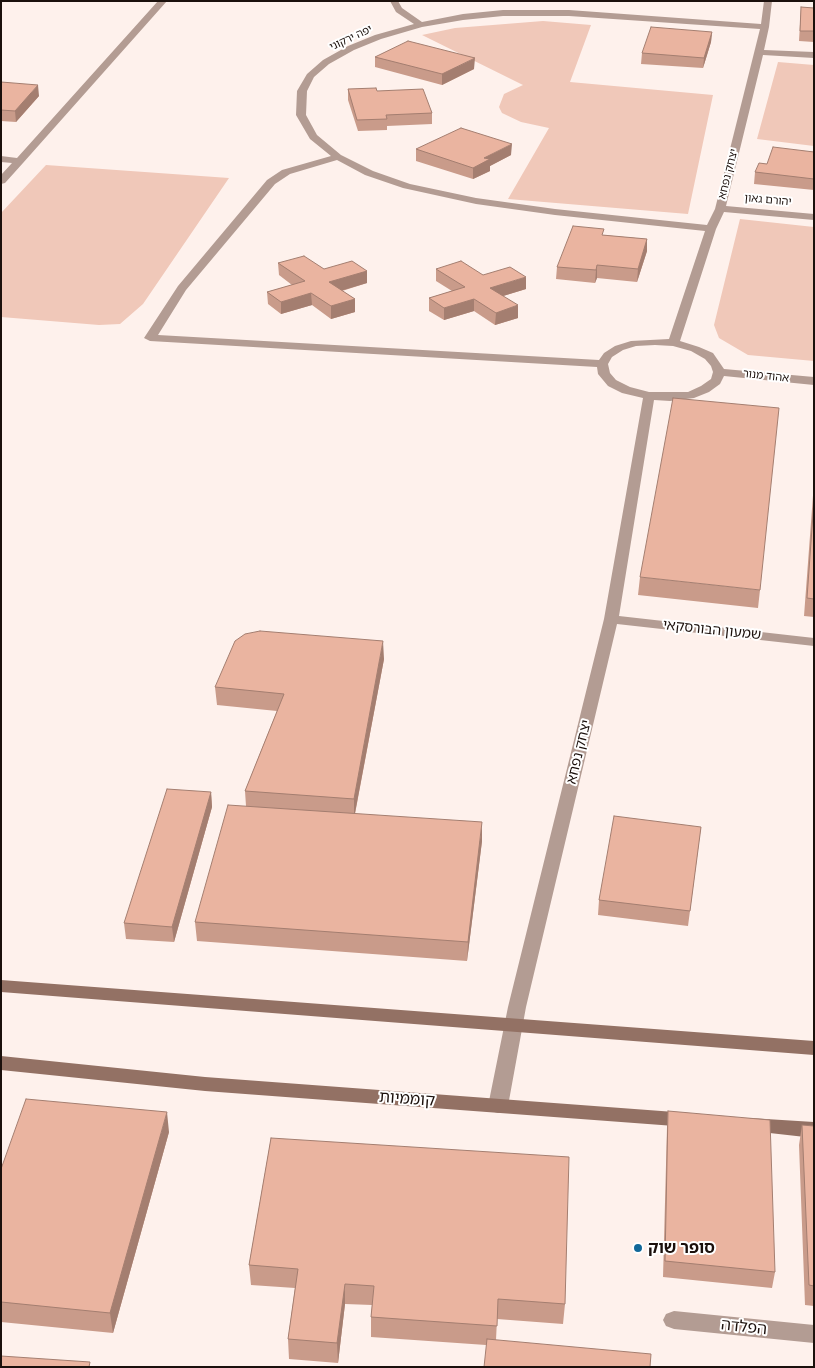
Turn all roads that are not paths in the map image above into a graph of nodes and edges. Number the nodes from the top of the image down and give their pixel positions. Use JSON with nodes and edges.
{"nodes":[{"id":1,"x":163,"y":1,"type":"edge"},
{"id":2,"x":394,"y":1,"type":"edge"},
{"id":3,"x":768,"y":1,"type":"edge"},
{"id":4,"x":421,"y":25,"type":"junction"},
{"id":5,"x":765,"y":27,"type":"junction"},
{"id":6,"x":758,"y":52,"type":"junction"},
{"id":7,"x":814,"y":55,"type":"edge"},
{"id":8,"x":338,"y":157,"type":"junction"},
{"id":9,"x":1,"y":159,"type":"edge"},
{"id":10,"x":20,"y":161,"type":"junction"},
{"id":11,"x":1,"y":182,"type":"edge"},
{"id":12,"x":720,"y":209,"type":"junction"},
{"id":13,"x":814,"y":217,"type":"edge"},
{"id":14,"x":711,"y":229,"type":"junction"},
{"id":15,"x":674,"y":343,"type":"junction"},
{"id":16,"x":602,"y":364,"type":"junction"},
{"id":17,"x":719,"y":372,"type":"junction"},
{"id":18,"x":814,"y":381,"type":"edge"},
{"id":19,"x":649,"y":396,"type":"junction"},
{"id":20,"x":610,"y":619,"type":"junction"},
{"id":21,"x":814,"y":642,"type":"edge"},
{"id":22,"x":1,"y":986,"type":"edge"},
{"id":23,"x":513,"y":1024,"type":"junction"},
{"id":24,"x":814,"y":1048,"type":"edge"},
{"id":25,"x":1,"y":1063,"type":"edge"},
{"id":26,"x":498,"y":1106,"type":"junction"},
{"id":27,"x":705,"y":1122,"type":"edge"},
{"id":28,"x":735,"y":1124,"type":"edge"},
{"id":29,"x":814,"y":1130,"type":"edge"},
{"id":30,"x":674,"y":1320,"type":"dead end"},
{"id":31,"x":814,"y":1334,"type":"edge"}],
"edges":[{"from":1,"to":10,"type":"street"},
{"from":2,"to":4,"type":"street"},
{"from":3,"to":5,"type":"street","name":"יצחק נפחא"},
{"from":4,"to":5,"type":"street","name":"יפה ירקוני"},
{"from":4,"to":8,"type":"street","name":"יפה ירקוני"},
{"from":5,"to":6,"type":"street","name":"יצחק נפחא"},
{"from":6,"to":7,"type":"street"},
{"from":6,"to":12,"type":"street","name":"יצחק נפחא"},
{"from":8,"to":14,"type":"street","name":"יפה ירקוני"},
{"from":8,"to":16,"type":"street"},
{"from":9,"to":10,"type":"street"},
{"from":10,"to":11,"type":"street"},
{"from":12,"to":13,"type":"street","name":"יהורם גאון"},
{"from":12,"to":14,"type":"street","name":"יצחק נפחא"},
{"from":14,"to":15,"type":"street","name":"יצחק נפחא"},
{"from":15,"to":16,"type":"street"},
{"from":15,"to":17,"type":"street"},
{"from":16,"to":19,"type":"street"},
{"from":17,"to":18,"type":"street","name":"אהוד מנור"},
{"from":17,"to":19,"type":"street"},
{"from":19,"to":20,"type":"street","name":"יצחק נפחא"},
{"from":20,"to":21,"type":"street","name":"שמעון הבורסקאי"},
{"from":20,"to":23,"type":"street","name":"יצחק נפחא"},
{"from":22,"to":23,"type":"main road"},
{"from":23,"to":24,"type":"main road"},
{"from":23,"to":26,"type":"street","name":"יצחק נפחא"},
{"from":25,"to":26,"type":"main road","name":"קוממיות"},
{"from":26,"to":27,"type":"main road","name":"קוממיות"},
{"from":28,"to":29,"type":"main road"},
{"from":30,"to":31,"type":"street","name":"הפלדה"}]}
